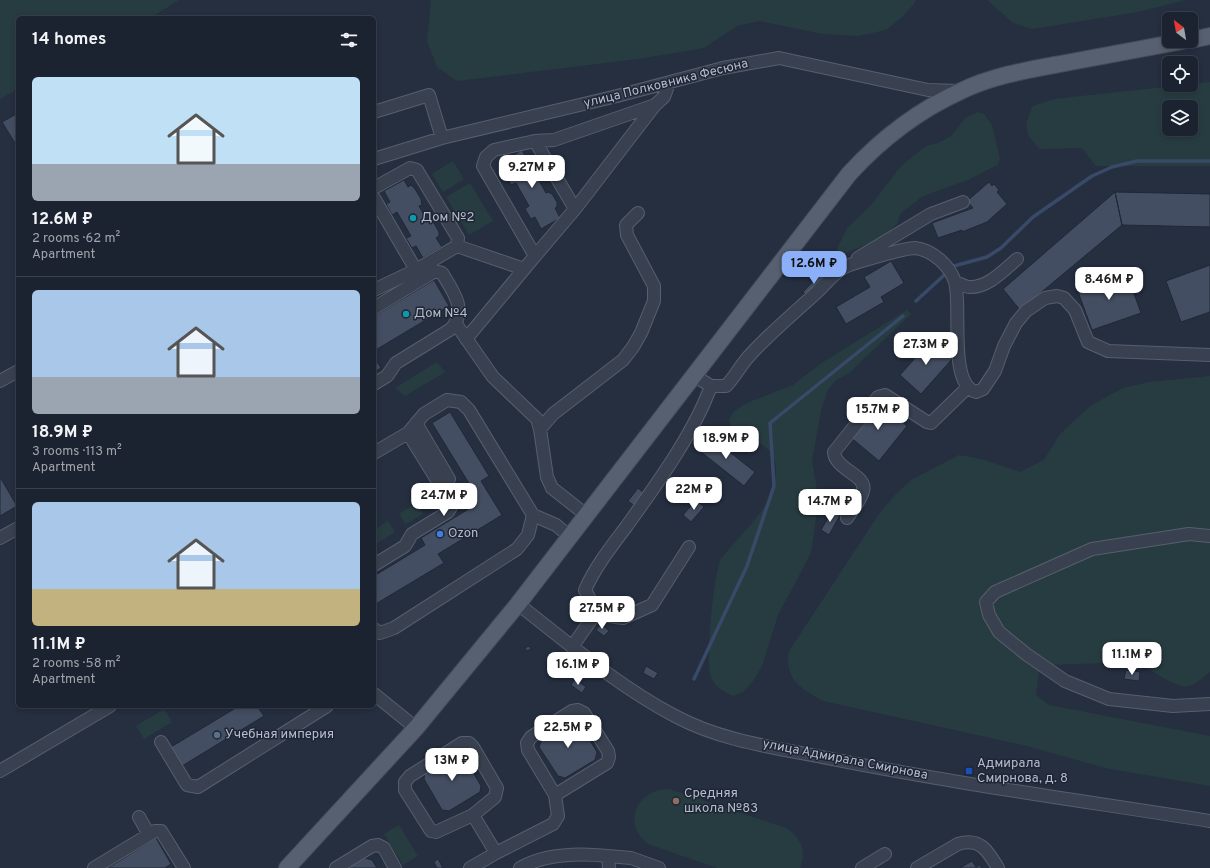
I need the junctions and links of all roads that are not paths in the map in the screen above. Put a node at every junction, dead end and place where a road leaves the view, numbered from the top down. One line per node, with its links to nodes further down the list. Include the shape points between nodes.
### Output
1 (1210, 36): 2 (main road)
2 (1198, 39)
3 (1162, 45): 5 (main road, via 1023,71)
4 (669, 83): 5 (street, улица Полковника Фесюна, via 723,68 779,58 928,90); 6 (street, via 664,96); 8 (street, улица Полковника Фесюна)
5 (961, 91): 29 (main road, via 915,115 873,148 849,174)
6 (655, 105): 9 (street, via 554,140); 14 (street)
7 (376, 111): 8 (street, via 429,95)
8 (442, 138): 10 (street, улица Полковника Фесюна)
9 (535, 141): 14 (street); 17 (street, via 494,150 486,157 483,166)
10 (376, 158)
11 (376, 187): 16 (street, via 410,168 417,170 458,238)
12 (376, 201): 21 (street)
13 (963, 202): 19 (street, via 931,214)
14 (575, 209): 17 (street)
15 (638, 213): 35 (street, via 626,225 627,235 654,286 654,301 640,333 623,360 553,414)
16 (457, 246): 20 (street); 21 (street)
17 (535, 256): 20 (street)
18 (1017, 259): 22 (street, via 990,281 981,285 969,287)
19 (843, 267): 22 (street, via 900,250 916,248 932,253 943,263); 32 (street, via 749,356 726,386)
20 (524, 269): 26 (street)
21 (416, 270): 23 (street)
22 (955, 282): 33 (street, via 956,343 963,381)
23 (376, 284)
24 (376, 307): 25 (street, via 435,271 442,273 458,300 460,312)
25 (456, 324): 26 (street); 31 (street, via 396,363 387,376)
26 (466, 339): 35 (street, via 493,377 537,419)
27 (1210, 355): 33 (street, via 1108,352 1088,342 1074,310 1064,298 1057,296 1045,298 1026,311 1016,323 995,371 983,389 976,392)
28 (16, 372): 30 (street)
29 (693, 374): 32 (street); 39 (main road)
30 (0, 381)
31 (376, 383)
32 (711, 386): 49 (street, via 700,414 651,492 592,574 585,590)
33 (967, 388): 41 (street, via 932,423 926,422 885,395 878,397 834,452 837,463 864,485 863,492)
34 (416, 423): 36 (street); 38 (street); 40 (street, via 424,414 447,400 460,402 469,410)
35 (540, 428): 39 (street, via 547,477 552,488)
36 (408, 433): 37 (street); 47 (street, via 450,501 451,507 448,512 412,534 405,546)
37 (376, 452)
38 (450, 479)
39 (585, 514): 43 (main road)
40 (533, 515): 43 (street, via 556,525); 50 (street, via 528,535 517,549 394,628 380,633)
41 (847, 518)
42 (16, 529): 45 (street)
43 (569, 536): 48 (main road)
44 (1210, 536): 53 (street, via 1189,534 1092,549 995,592 986,602 989,615 999,632 1065,681 1109,699 1173,706)
45 (0, 538)
46 (689, 547): 49 (street, via 652,605 623,618)
47 (376, 563)
48 (518, 604): 51 (street, улица Адмирала Смирнова); 56 (main road)
49 (595, 614): 51 (street)
50 (376, 630)
51 (572, 647): 62 (street, улица Адмирала Смирнова, via 614,679 675,716 712,732 746,742 866,766)
52 (376, 696): 56 (street)
53 (1210, 704)
54 (107, 708): 58 (street)
55 (324, 708): 57 (street, via 198,787 187,785)
56 (416, 728): 69 (main road)
57 (161, 742)
58 (0, 771)
59 (556, 795): 59 (street, via 607,763 609,757 608,751 588,720 578,710 572,711 531,737 527,743 528,750); 64 (street, via 558,816 553,824)
60 (473, 815): 60 (street, via 495,797 497,788 469,743 462,743 410,776 405,782 405,790 431,831 436,832); 64 (street)
61 (138, 817): 63 (street)
62 (1210, 821)
63 (148, 833): 67 (street); 68 (street, via 161,831)
64 (496, 853): 72 (street)
65 (885, 854): 75 (street)
66 (609, 862): 73 (street, via 594,854 550,857 532,861); 74 (street, via 631,858)
67 (94, 868)
68 (184, 868)
69 (287, 868)
70 (336, 868): 71 (street, via 372,846 378,845 384,848)
71 (395, 868)
72 (470, 868)
73 (520, 868)
74 (659, 868)
75 (862, 868)
76 (918, 868): 77 (street, via 958,844 966,842 980,844)
77 (998, 868)

